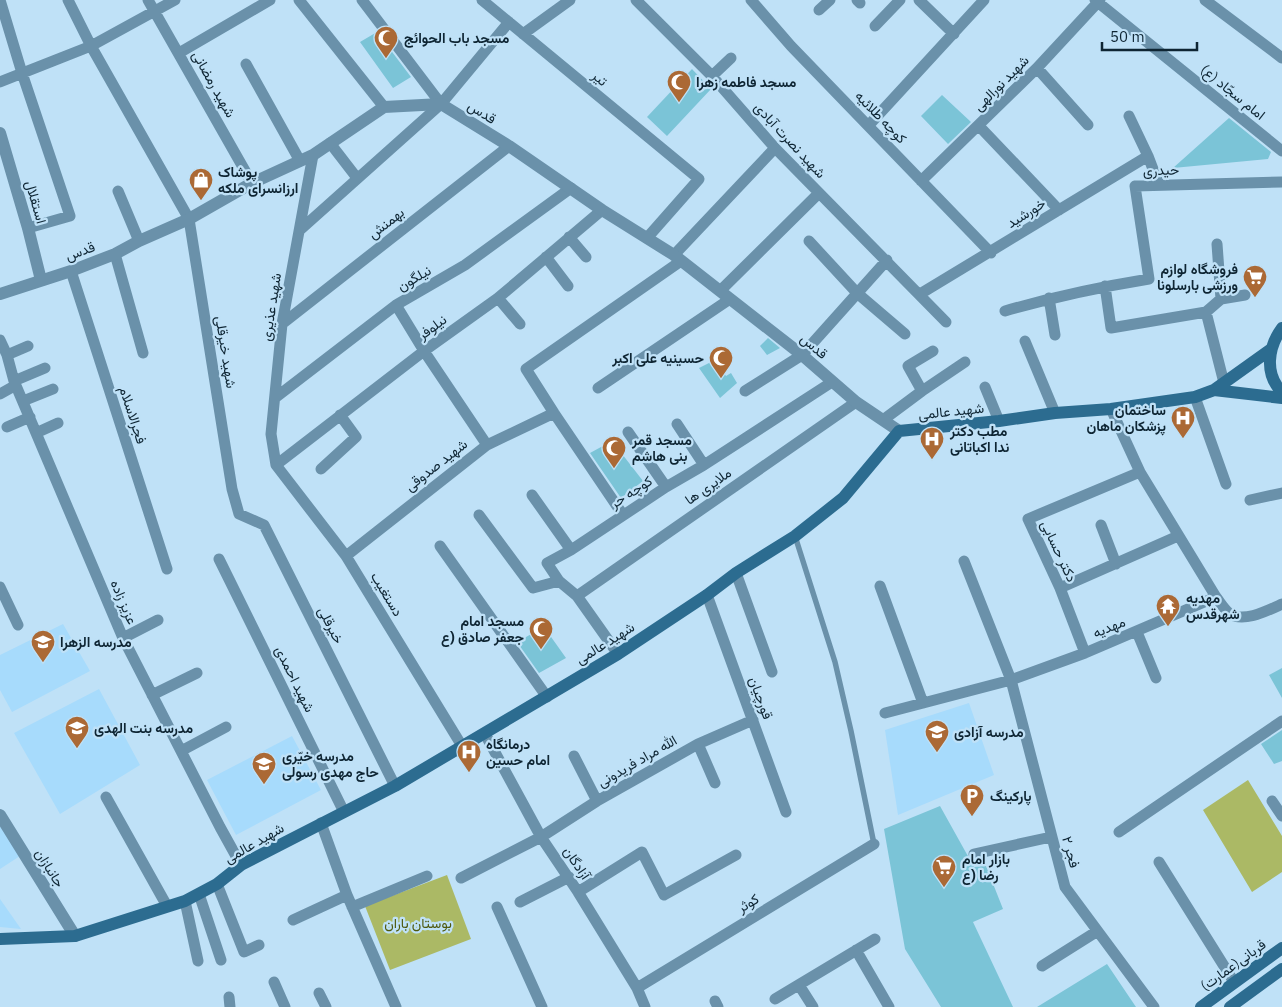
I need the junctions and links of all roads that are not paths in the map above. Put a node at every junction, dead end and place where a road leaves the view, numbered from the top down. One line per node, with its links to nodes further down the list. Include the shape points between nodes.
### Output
1 (0, 0): 30 (street)
2 (68, 0): 24 (street)
3 (148, 0): 19 (street, شهید رمضانی)
4 (175, 0): 19 (street)
5 (270, 0): 25 (street)
6 (299, 0): 34 (street)
7 (362, 0): 33 (street)
8 (482, 0): 20 (street, تیر)
9 (570, 0): 22 (street)
10 (636, 0): 31 (street, شهید نصرت آبادی)
11 (751, 0): 37 (street, کوچه طلائیه)
12 (830, 0): 18 (street)
13 (900, 0): 21 (street)
14 (919, 0): 23 (street)
15 (984, 0): 23 (street)
16 (1205, 0): 27 (street)
17 (1098, 1): 29 (street, شهید نورالهی); 43 (street, امام سجّاد (ع))
18 (819, 10)
19 (155, 11): 24 (street); 25 (street, شهید رمضانی)
20 (509, 22): 22 (street, تیر); 33 (street)
21 (875, 26)
22 (523, 34): 61 (street, تیر, via 699,179)
23 (954, 34): 37 (street)
24 (91, 46): 30 (street); 57 (street)
25 (180, 53): 50 (street, شهید رمضانی)
26 (731, 58): 31 (street)
27 (1282, 58)
28 (246, 64): 46 (street)
29 (1037, 68): 36 (street); 38 (street, شهید نورالهی)
30 (22, 73): 32 (street); 58 (street, via 70,216)
31 (712, 76): 42 (street, شهید نصرت آبادی)
32 (0, 82)
33 (441, 104): 34 (street); 41 (street, قدس); 47 (street)
34 (384, 107): 40 (street, قدس)
35 (1128, 116): 45 (street)
36 (1088, 125)
37 (868, 126): 48 (street, کوچه طلائیه)
38 (979, 126): 48 (street, شهید نورالهی); 56 (street)
39 (1, 141): 58 (street, استقلال)
40 (330, 143): 44 (street, قدس); 47 (street)
41 (509, 146): 52 (street, قدس); 87 (street, بهمنش)
42 (775, 148): 54 (street, شهید نصرت آبادی); 69 (street)
43 (1282, 151)
44 (313, 155): 46 (street, قدس); 59 (street, شهید عذیری)
45 (1148, 156): 51 (street); 56 (street, خورشید)
46 (300, 161): 50 (street, قدس)
47 (357, 178): 59 (street)
48 (921, 181): 65 (street, کوچه طلائیه)
49 (1282, 182): 51 (street, حیدری)
50 (252, 183): 57 (street, قدس)
51 (1160, 184): 74 (street, حیدری, via 1135,186 1149,279)
52 (571, 188): 55 (street, قدس); 83 (street, نیلگون, via 465,266)
53 (118, 191): 62 (street)
54 (819, 193): 70 (street, شهید نصرت آبادی); 79 (street)
55 (602, 210): 60 (street, نیلوفر); 61 (street, قدس)
56 (1058, 210): 65 (street, خورشید)
57 (189, 219): 62 (street, قدس); 138 (street, شهید خیرقلی)
58 (28, 228): 72 (street, استقلال)
59 (300, 230): 87 (street, شهید عذیری)
60 (569, 237): 67 (street); 68 (street, نیلوفر)
61 (647, 238): 69 (street, قدس)
62 (139, 241): 66 (street, قدس)
63 (809, 241): 75 (street)
64 (1217, 244): 82 (street)
65 (991, 253): 77 (street, خورشید)
66 (115, 254): 71 (street, قدس); 98 (street)
67 (586, 257)
68 (546, 258): 73 (street); 80 (street, نیلوفر)
69 (677, 258): 79 (street, قدس); 119 (street, via 526,369)
70 (887, 260): 75 (street); 77 (street, شهید نصرت آبادی)
71 (72, 271): 72 (street, قدس); 153 (street, فجرالاسلام)
72 (41, 280): 76 (street, قدس)
73 (568, 286)
74 (1106, 286): 81 (street); 85 (street, via 1112,328)
75 (857, 293): 90 (street); 99 (street)
76 (0, 294)
77 (920, 294): 86 (street, شهید نصرت آبادی)
78 (1245, 294): 82 (street)
79 (725, 295): 99 (street, قدس); 107 (street)
80 (498, 298): 88 (street); 95 (street, نیلوفر)
81 (1049, 298): 84 (street); 91 (street)
82 (1221, 299): 85 (street)
83 (396, 305): 95 (street); 114 (street, نیلگون)
84 (1006, 311)
85 (1206, 312): 106 (street)
86 (946, 322)
87 (282, 324): 114 (street, شهید عذیری)
88 (520, 324)
89 (1282, 328): 96 (main road)
90 (904, 334)
91 (1055, 335)
92 (1025, 341): 120 (street)
93 (0, 342): 100 (street, عزیز زاده)
94 (28, 346): 100 (street)
95 (424, 350): 121 (street, نیلوفر); 131 (street)
96 (1270, 350): 106 (main road, شهید عالمی); 111 (main road, via 1272,377)
97 (933, 351): 110 (street, via 908,366)
98 (143, 354)
99 (802, 354): 103 (street, قدس); 109 (street)
100 (8, 355): 104 (street, عزیز زاده)
101 (965, 362): 110 (street)
102 (45, 368): 104 (street)
103 (832, 382): 117 (street, قدس); 133 (street, کوچه حر)
104 (15, 383): 112 (street); 116 (street, عزیز زاده)
105 (985, 387): 124 (street)
106 (1219, 387): 113 (main road, شهید عالمی); 115 (main road, شهید عالمی)
107 (598, 388)
108 (53, 389): 116 (street)
109 (746, 391)
110 (922, 391): 123 (street)
111 (1282, 392)
112 (0, 394)
113 (1195, 396): 118 (main road, شهید عالمی); 136 (street)
114 (275, 398): 132 (street, شهید عذیری, via 271,434)
115 (1282, 398)
116 (23, 401): 122 (street, عزیز زاده)
117 (856, 402): 123 (street, قدس); 160 (street, ملایری ها)
118 (1111, 409): 120 (main road, شهید عالمی); 135 (street)
119 (554, 413): 131 (street, شهید صدوقی); 142 (street)
120 (1055, 413): 124 (main road, شهید عالمی)
121 (340, 415): 132 (street, نیلوفر); 134 (street, via 356,437)
122 (30, 417): 127 (street); 129 (street, عزیز زاده)
123 (883, 420): 128 (street, قدس)
124 (999, 421): 128 (main road, شهید عالمی)
125 (58, 423): 129 (street)
126 (677, 424): 133 (street)
127 (7, 428)
128 (899, 431): 145 (main road, شهید عالمی, via 843,498)
129 (36, 432): 166 (street, عزیز زاده)
130 (628, 432): 137 (street)
131 (487, 445): 149 (street, شهید صدوقی)
132 (276, 465): 149 (street, دستغیب)
133 (704, 465): 137 (street, کوچه حر)
134 (321, 469)
135 (1140, 472): 146 (street); 158 (street, دکتر حسابی, via 1028,519)
136 (1226, 484)
137 (666, 487): 142 (street, کوچه حر)
138 (232, 489): 186 (street, خیرقلی, via 238,514 264,525)
139 (1282, 493): 141 (street)
140 (532, 495): 148 (street)
141 (1250, 500)
142 (623, 515): 148 (street, کوچه حر)
143 (479, 516): 155 (street, via 533,588)
144 (1102, 525): 152 (street)
145 (795, 536): 154 (main road, شهید عالمی); 198 (lane, via 835,662)
146 (1178, 536): 152 (street); 161 (street)
147 (440, 546): 174 (street)
148 (571, 550): 155 (street, کوچه حر, via 547,563)
149 (346, 556): 182 (street, دستغیب)
150 (219, 559): 190 (street, شهید احمدی)
151 (964, 561): 172 (street, فجر ۲)
152 (1116, 564): 158 (street)
153 (166, 569)
154 (736, 573): 159 (main road, شهید عالمی); 169 (street)
155 (559, 581): 160 (street)
156 (880, 586): 175 (street)
157 (0, 587): 164 (street)
158 (1060, 588): 167 (street, دکتر حسابی)
159 (707, 594): 168 (main road, شهید عالمی); 177 (street, قورچیان)
160 (577, 596): 168 (street)
161 (1216, 597): 162 (street, via 1230,614 1240,618 1263,613); 165 (street, مهدیه)
162 (1282, 604)
163 (158, 620): 166 (street)
164 (18, 625)
165 (1137, 632): 167 (street, مهدیه); 171 (street)
166 (123, 638): 173 (street, عزیز زاده)
167 (1085, 653): 172 (street, مهدیه)
168 (618, 654): 174 (main road, شهید عالمی)
169 (772, 672)
170 (197, 673): 173 (street)
171 (1156, 678)
172 (1011, 680): 175 (street, مهدیه); 197 (street, فجر ۲)
173 (152, 695): 183 (street, عزیز زاده)
174 (546, 697): 180 (main road, شهید عالمی)
175 (923, 703): 176 (street, مهدیه)
176 (885, 714)
177 (753, 720): 181 (street, الله مراد فریدونی); 191 (street, قورچیان)
178 (1282, 721): 195 (street)
179 (226, 727): 183 (street)
180 (485, 734): 182 (main road, شهید عالمی); 196 (street, آزادگان)
181 (698, 744): 185 (street); 188 (street, الله مراد فریدونی)
182 (462, 746): 186 (main road, شهید عالمی)
183 (180, 751): 202 (street, عزیز زاده)
184 (574, 756): 188 (street)
185 (715, 783)
186 (395, 786): 190 (main road, شهید عالمی)
187 (106, 797): 212 (street)
188 (597, 801): 196 (street, الله مراد فریدونی)
189 (1272, 801): 193 (street)
190 (344, 812): 194 (main road, شهید عالمی)
191 (786, 812)
192 (0, 815): 217 (street, جانبازان)
193 (1282, 816)
194 (321, 823): 202 (main road, شهید عالمی); 209 (street)
195 (1119, 832)
196 (541, 837): 204 (street, آزادگان); 205 (street, الله مراد فریدونی)
197 (1051, 837): 199 (street); 216 (street, فجر ۲, via 1065,887)
198 (874, 844): 230 (street, کوثر)
199 (974, 854)
200 (736, 855): 207 (street, via 664,895 642,852)
201 (1159, 862): 228 (street)
202 (241, 865): 206 (main road, شهید عالمی)
203 (427, 876): 213 (street)
204 (569, 877): 207 (street, آزادگان); 211 (street)
205 (461, 878)
206 (217, 884): 208 (main road, شهید عالمی); 220 (street, via 244,952)
207 (578, 892): 230 (street, آزادگان)
208 (199, 894): 210 (main road, شهید عالمی); 223 (street)
209 (347, 895): 213 (street); 215 (street)
210 (185, 901): 212 (main road, شهید عالمی); 224 (street)
211 (520, 902)
212 (167, 906): 217 (main road, شهید عالمی)
213 (352, 907): 235 (street)
214 (497, 907): 236 (street)
215 (293, 920)
216 (1096, 932): 225 (street); 240 (street, فجر ۲)
217 (75, 936): 219 (main road, شهید عالمی)
218 (875, 938): 222 (street)
219 (0, 939)
220 (259, 945)
221 (1282, 948): 228 (main road, (عمارت)قربانی)
222 (856, 950): 229 (street); 239 (street)
223 (221, 960)
224 (198, 961)
225 (1042, 966)
226 (1282, 969): 242 (main road)
227 (274, 982): 233 (street)
228 (1234, 982): 241 (main road, (عمارت)قربانی)
229 (799, 985): 232 (street); 238 (street)
230 (637, 988): 237 (street, آزادگان)
231 (319, 993): 234 (street)
232 (775, 999)
233 (285, 1007)
234 (326, 1007)
235 (396, 1007)
236 (542, 1007)
237 (646, 1007)
238 (813, 1007)
239 (889, 1007)
240 (1154, 1007)
241 (1201, 1007)
242 (1230, 1007)

